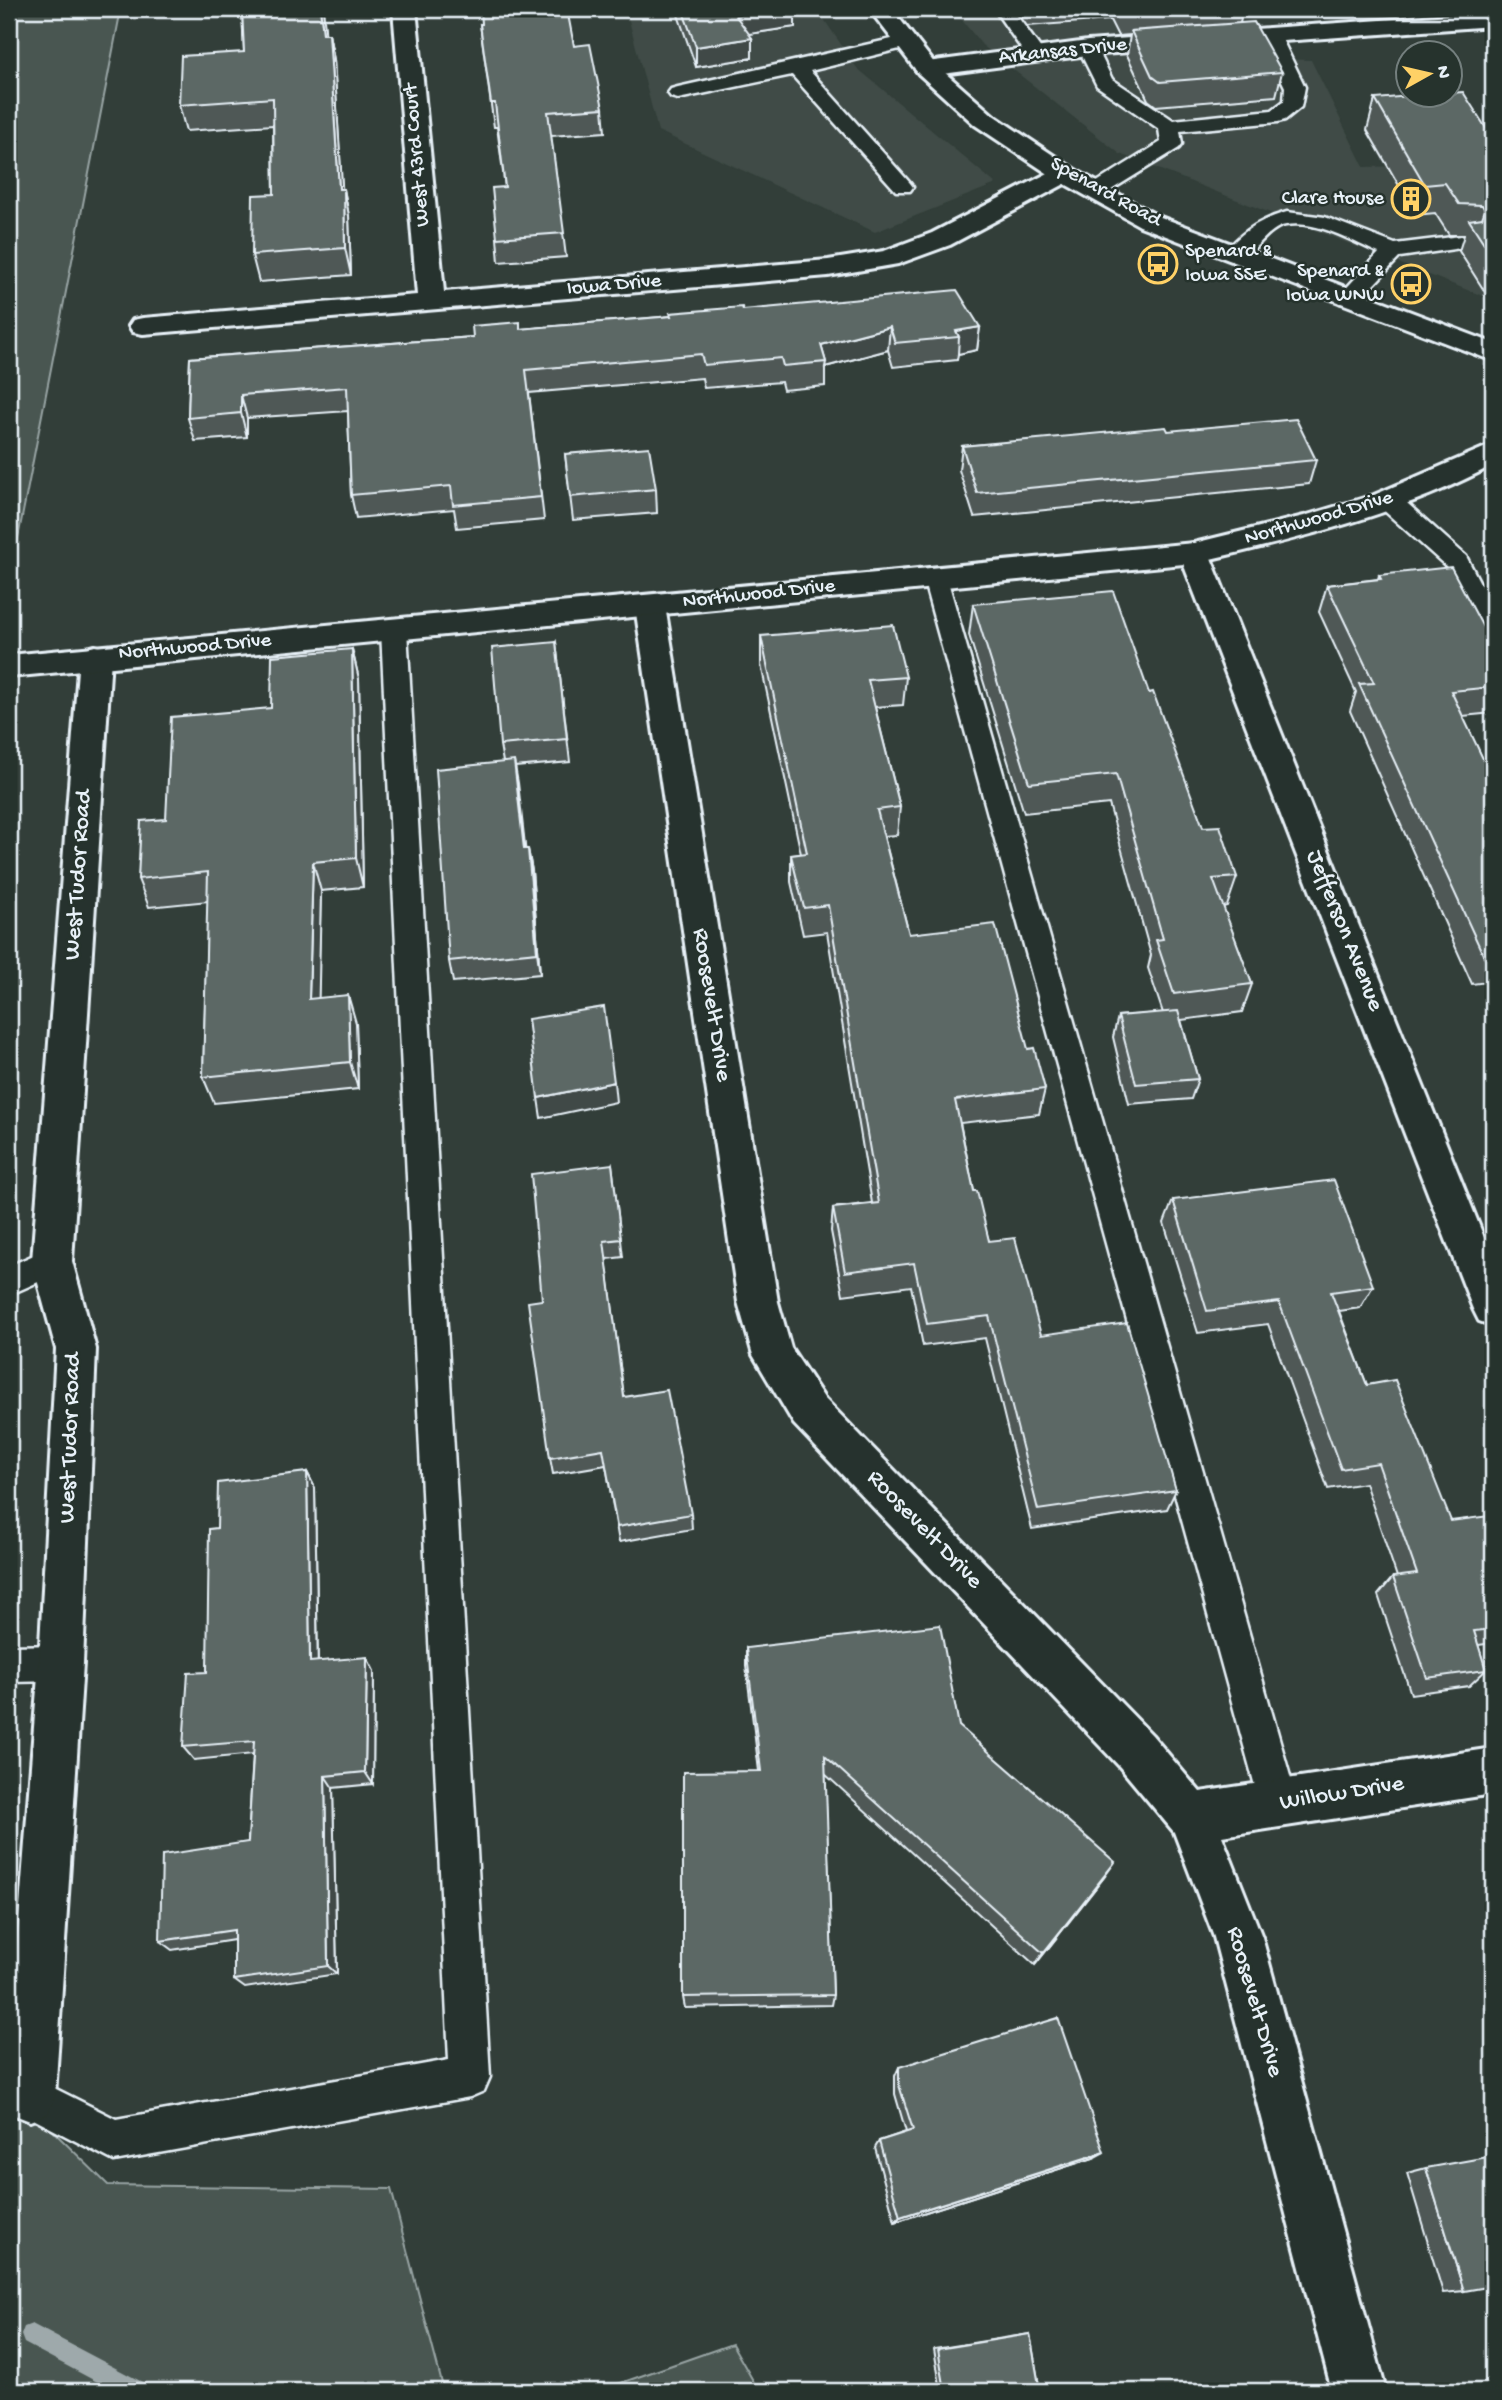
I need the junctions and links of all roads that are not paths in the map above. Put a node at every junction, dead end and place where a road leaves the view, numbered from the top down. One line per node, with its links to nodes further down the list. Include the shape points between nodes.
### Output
1 (404, 9): 20 (street, West 43rd Court)
2 (880, 9): 6 (street, Spenard Road)
3 (1003, 9): 8 (lane)
4 (1493, 19): 5 (street, Arkansas Drive)
5 (1270, 36): 7 (street, Arkansas Drive); 12 (lane, via 1295,88 1294,103 1278,116)
6 (905, 43): 9 (lane); 10 (street, Spenard Road)
7 (1088, 48): 8 (street, Arkansas Drive); 12 (lane, via 1104,82)
8 (1034, 53): 10 (street, Arkansas Drive)
9 (797, 68): 11 (lane); 14 (lane)
10 (927, 69): 13 (street, Spenard Road, via 984,120)
11 (678, 93)
12 (1169, 126): 15 (lane, via 1172,144)
13 (1065, 174): 15 (street, Spenard Road); 20 (street, Iowa Drive, via 941,239 889,258 828,268)
14 (903, 187)
15 (1096, 191): 18 (street, Spenard Road, via 1149,221)
16 (1461, 242): 17 (lane)
17 (1393, 251): 18 (lane, via 1312,219 1291,218 1272,223); 19 (lane)
18 (1235, 254): 19 (street, Spenard Road)
19 (1348, 298): 22 (street, Spenard Road)
20 (431, 301): 21 (street, Iowa Drive)
21 (143, 326)
22 (1493, 353)
23 (1493, 453): 24 (street, Northwood Drive, via 1465,470)
24 (1389, 501): 25 (street, Northwood Drive); 29 (lane, via 1457,562)
25 (1194, 553): 26 (street, Northwood Drive); 34 (street, Jefferson Avenue)
26 (935, 578): 27 (street, Northwood Drive); 38 (lane)
27 (650, 606): 28 (street, Northwood Drive); 39 (street, Roosevelt Drive, via 756,1289 773,1356 810,1412 1136,1751)
28 (394, 630): 30 (street, Northwood Drive); 40 (lane, via 470,2077 114,2140)
29 (1493, 632)
30 (95, 657): 31 (street, Northwood Drive); 32 (street, West Tudor Road)
31 (9, 666)
32 (52, 1261): 33 (lane); 35 (street, West Tudor Road, via 76,1349)
33 (9, 1281)
34 (1493, 1309)
35 (61, 1663): 36 (lane); 40 (street, West Tudor Road)
36 (9, 1664)
37 (1493, 1771): 38 (street, Willow Drive)
38 (1279, 1804): 39 (street, Willow Drive)
39 (1191, 1817): 41 (street, Roosevelt Drive, via 1238,1937)
40 (30, 2096)
41 (1359, 2391)

